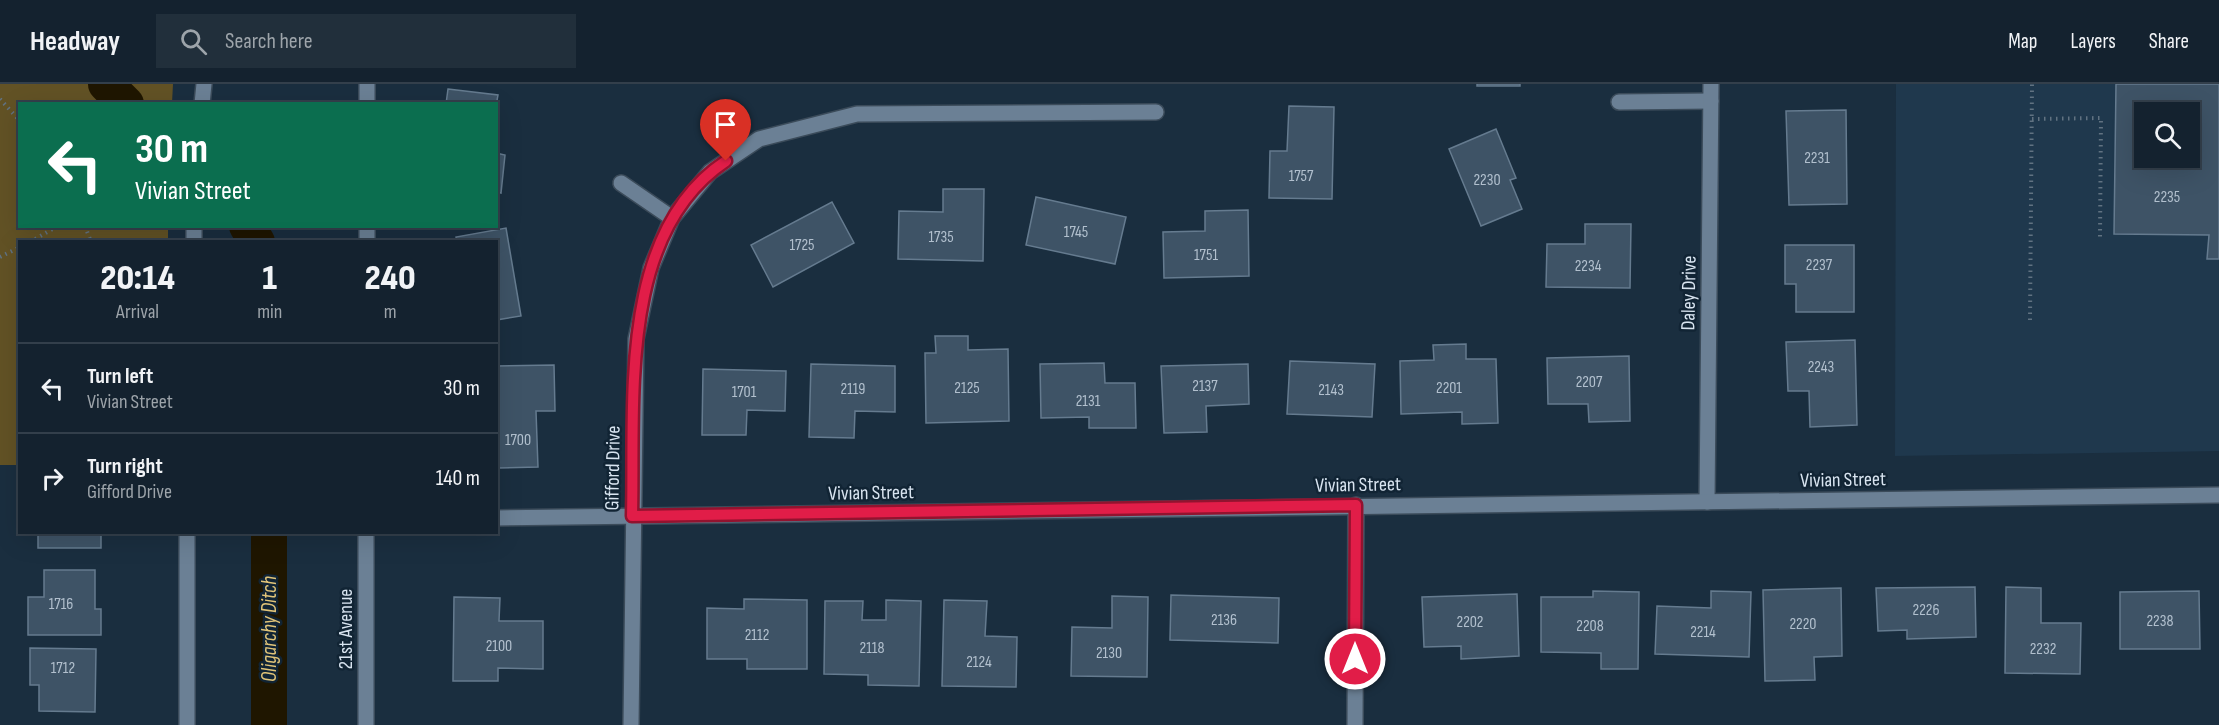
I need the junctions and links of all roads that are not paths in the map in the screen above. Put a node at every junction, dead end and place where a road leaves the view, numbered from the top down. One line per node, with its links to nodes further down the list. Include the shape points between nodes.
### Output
1 (204, 84): 5 (street)
2 (367, 84): 6 (street)
3 (1711, 84): 4 (street, Daley Drive)
4 (1711, 101): 7 (street); 12 (street, Daley Drive)
5 (202, 102)
6 (367, 102)
7 (1620, 102)
8 (1156, 112): 10 (street, Gifford Drive, via 857,114 759,139 710,172)
9 (621, 183): 10 (street)
10 (672, 218): 14 (street, Gifford Drive, via 651,268 636,339)
11 (2219, 495): 12 (street, Vivian Street)
12 (1707, 502): 13 (street, Vivian Street)
13 (1356, 505): 14 (street, Vivian Street); 21 (street)
14 (632, 516): 15 (street, Vivian Street); 20 (street, Gifford Drive)
15 (498, 518)
16 (187, 534): 18 (street)
17 (366, 534): 19 (street, 21st Avenue)
18 (187, 725)
19 (366, 725)
20 (632, 725)
21 (1355, 725)

